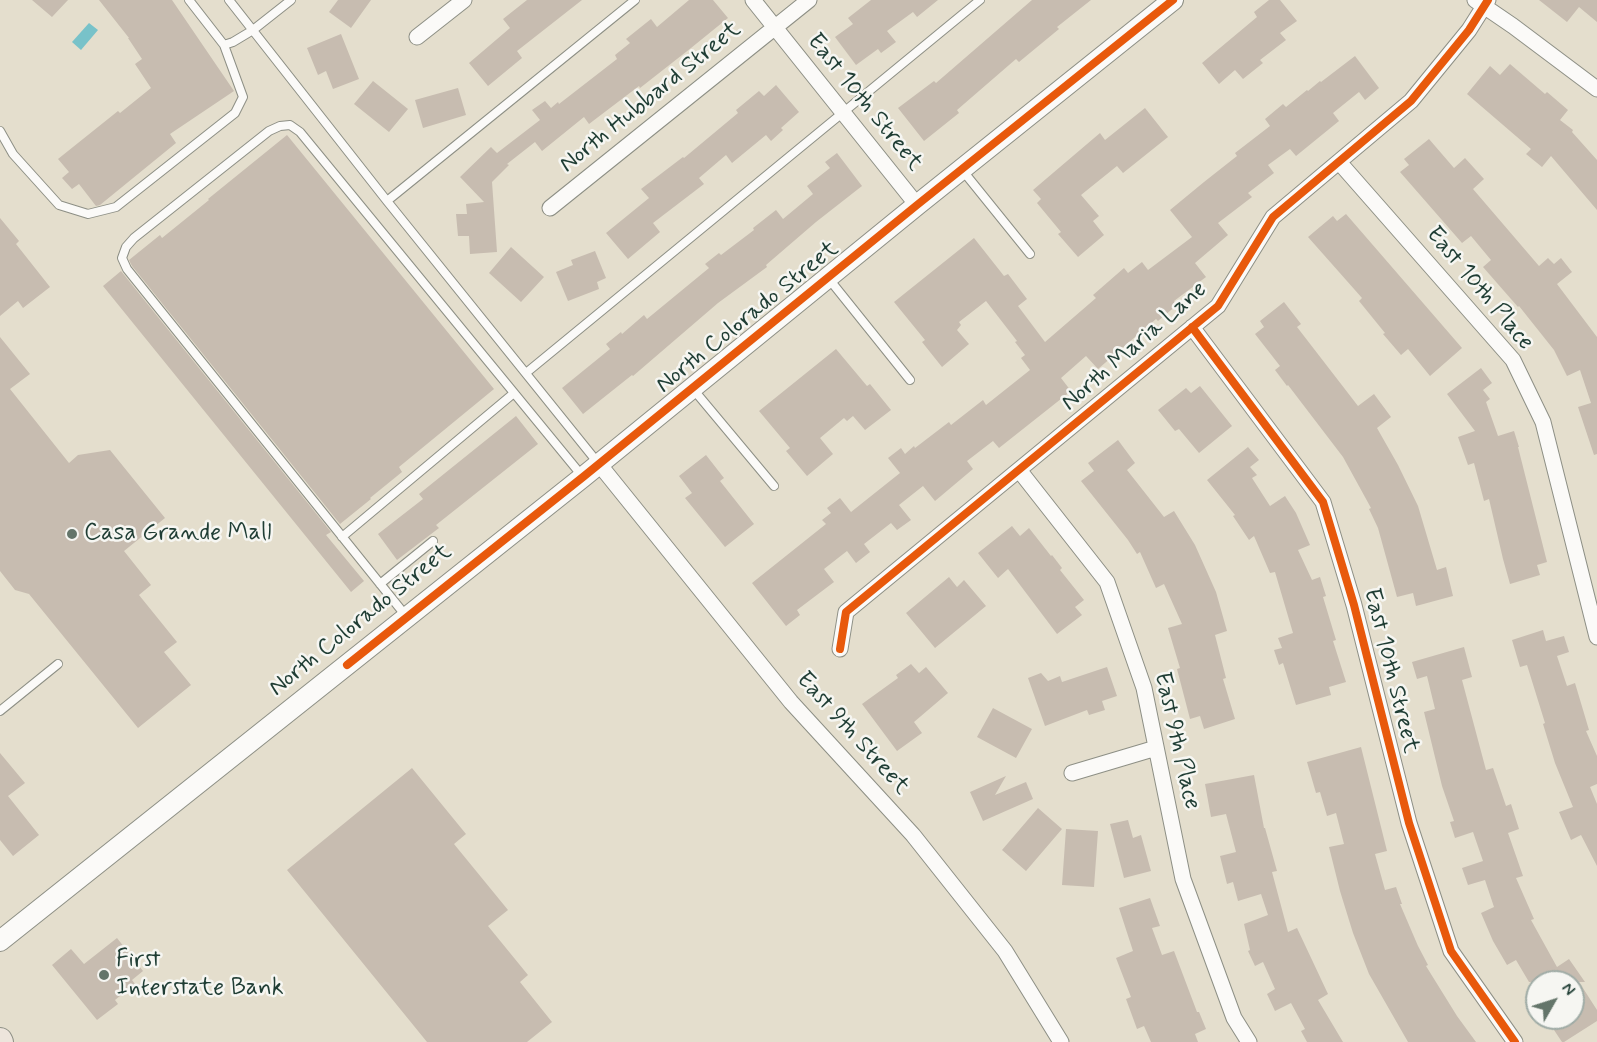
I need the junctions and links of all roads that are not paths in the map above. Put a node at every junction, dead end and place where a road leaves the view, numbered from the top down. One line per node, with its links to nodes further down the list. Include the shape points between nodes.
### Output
1 (189, 0): 14 (lane)
2 (229, 0): 12 (lane)
3 (291, 0): 12 (lane)
4 (464, 0): 13 (street)
5 (635, 0): 20 (lane)
6 (753, 0): 11 (street, East 10th Street)
7 (809, 0): 11 (street, North Hubbard Street)
8 (980, 0): 16 (lane)
9 (1173, 0): 19 (street, North Colorado Street)
10 (1482, 2): 15 (street); 18 (street, North Maria Lane, via 1469,30 1411,101)
11 (775, 27): 16 (street, East 10th Street); 22 (street, North Hubbard Street)
12 (254, 30): 14 (lane); 20 (lane)
13 (417, 37)
14 (224, 45): 17 (lane, via 243,97 235,113 116,207 88,214 59,205 13,154)
15 (1597, 89)
16 (844, 113): 21 (street, East 10th Street); 26 (lane)
17 (0, 131)
18 (1339, 162): 25 (street, North Maria Lane, via 1273,217 1218,306); 38 (street, East 10th Place, via 1513,360 1543,422)
19 (962, 170): 21 (street, North Colorado Street); 23 (lane)
20 (387, 201): 26 (lane)
21 (917, 205): 24 (street, North Colorado Street)
22 (550, 208)
23 (1030, 254)
24 (828, 278): 27 (lane); 28 (street, North Colorado Street)
25 (1192, 327): 31 (street, North Maria Lane); 47 (street, East 10th Street, via 1323,502 1354,605 1409,823 1451,951)
26 (526, 374): 30 (lane)
27 (910, 380)
28 (692, 388): 30 (street, North Colorado Street); 33 (lane)
29 (514, 393): 32 (lane); 34 (lane); 34 (lane, via 300,132 290,125 269,131 134,238 122,258 127,269)
30 (599, 464): 32 (street, North Colorado Street); 45 (street, East 9th Street, via 791,702 913,835 1005,951)
31 (1019, 470): 39 (street, North Maria Lane, via 846,612); 42 (street, East 9th Place, via 1107,582 1144,688)
32 (583, 477): 37 (street, North Colorado Street)
33 (774, 486)
34 (342, 537): 36 (lane)
35 (433, 541): 36 (lane)
36 (380, 584): 37 (lane)
37 (407, 617): 44 (street, North Colorado Street)
38 (1597, 637)
39 (840, 649)
40 (58, 664): 41 (lane)
41 (0, 711)
42 (1156, 748): 43 (street); 46 (street, East 9th Place, via 1183,879 1234,1018)
43 (1072, 773)
44 (0, 941)
45 (1061, 1042)
46 (1249, 1042)
47 (1515, 1042)

